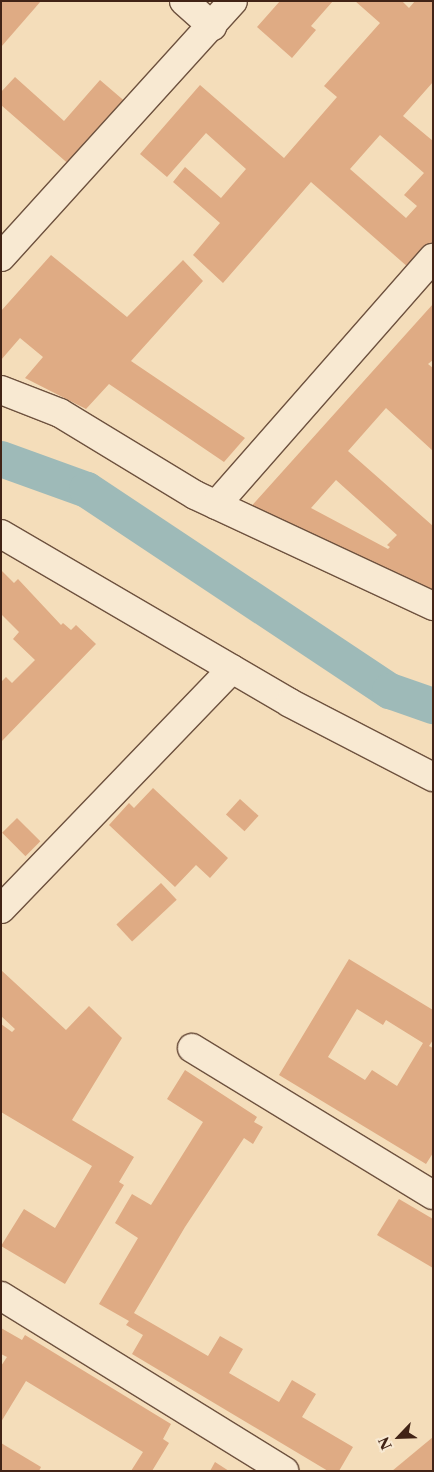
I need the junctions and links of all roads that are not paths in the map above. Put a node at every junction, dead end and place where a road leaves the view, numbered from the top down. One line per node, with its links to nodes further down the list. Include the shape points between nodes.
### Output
1 (184, 1): 3 (street)
2 (233, 1): 3 (street)
3 (212, 26): 4 (street)
4 (1, 257)
5 (433, 258): 7 (street)
6 (1, 390): 7 (street, via 60,413)
7 (216, 505): 9 (street)
8 (1, 534): 10 (street)
9 (433, 606)
10 (232, 669): 11 (street, via 290,703); 12 (street)
11 (433, 776)
12 (1, 909)
13 (192, 1048): 14 (street)
14 (433, 1195)
15 (1, 1296): 16 (street)
16 (284, 1471)

